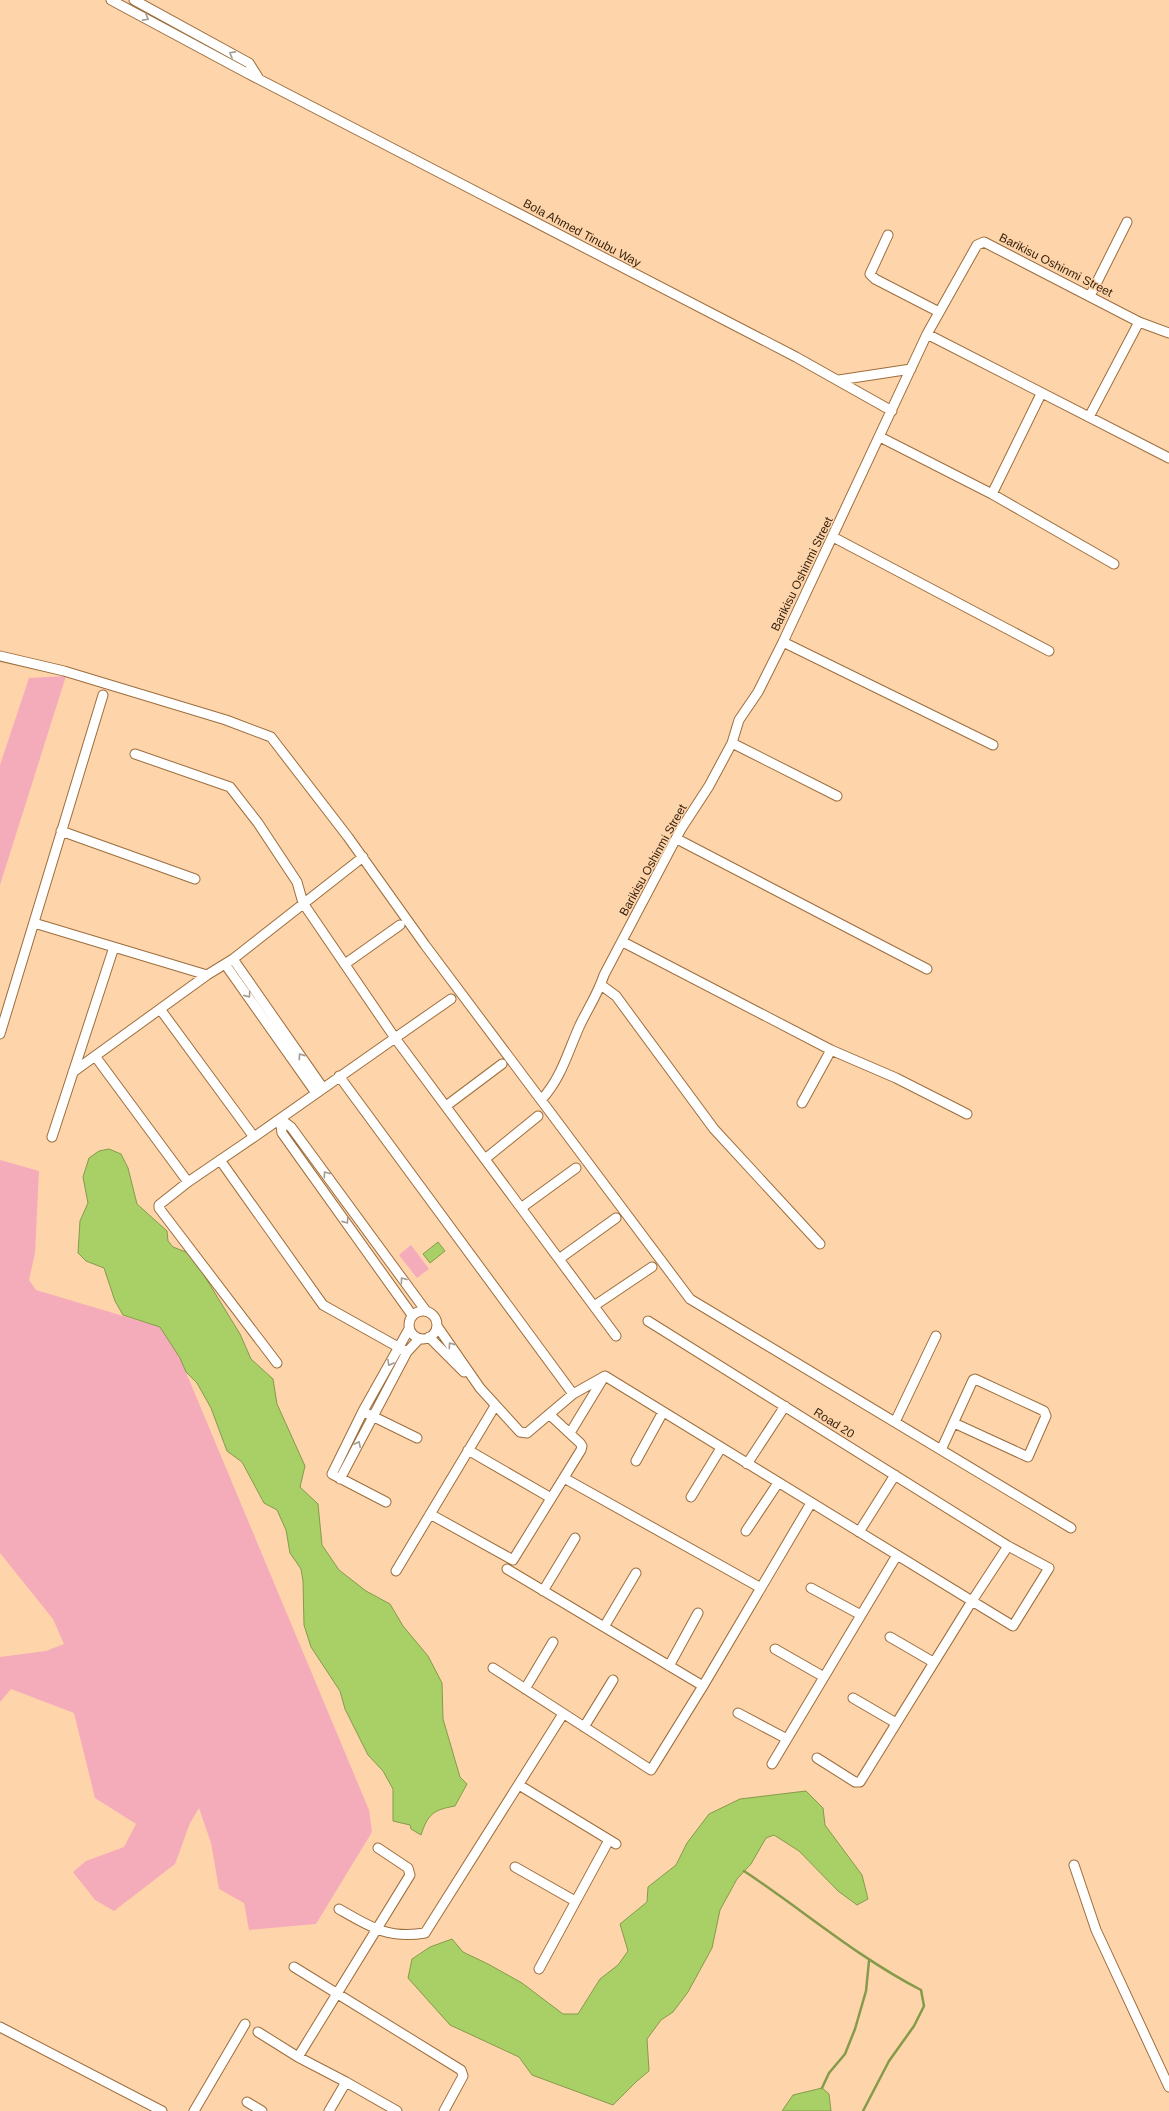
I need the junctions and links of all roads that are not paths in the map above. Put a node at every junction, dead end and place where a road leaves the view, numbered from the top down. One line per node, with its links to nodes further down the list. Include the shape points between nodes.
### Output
1 (112, 0): 3 (street, Bola Ahmed Tinubu Way, one-way to 3)
2 (134, 0): 3 (street, one-way to 2, via 250,63)
3 (260, 80): 12 (street, Bola Ahmed Tinubu Way)
4 (1127, 222): 6 (street)
5 (888, 235): 7 (street, via 870,274)
6 (1090, 296): 7 (street, Barikisu Oshinmi Street, via 980,242); 8 (street, Barikisu Oshinmi Street)
7 (939, 312): 10 (street, Barikisu Oshinmi Street)
8 (1139, 322): 9 (street, Barikisu Oshinmi Street); 15 (street)
9 (1169, 333)
10 (927, 334): 11 (street, Barikisu Oshinmi Street); 13 (street)
11 (911, 369): 12 (street); 14 (street, Barikisu Oshinmi Street)
12 (839, 380): 14 (street, Bola Ahmed Tinubu Way)
13 (1041, 394): 15 (street); 18 (street)
14 (892, 411): 16 (street, Barikisu Oshinmi Street)
15 (1089, 417): 17 (street)
16 (880, 437): 18 (street); 19 (street, Barikisu Oshinmi Street)
17 (1169, 458)
18 (992, 494): 20 (street)
19 (833, 537): 21 (street, Barikisu Oshinmi Street); 22 (street)
20 (1114, 564)
21 (783, 642): 25 (street, Barikisu Oshinmi Street, via 758,692 739,720); 26 (street)
22 (1049, 651)
23 (0, 656): 31 (street, via 64,671 266,734 277,743)
24 (103, 695): 29 (street)
25 (732, 743): 28 (street); 30 (street, Barikisu Oshinmi Street)
26 (993, 745)
27 (135, 754): 33 (street, via 230,788 297,882)
28 (837, 796)
29 (61, 831): 32 (street); 34 (street)
30 (677, 839): 36 (street, Barikisu Oshinmi Street); 40 (street)
31 (363, 857): 33 (street); 53 (street)
32 (195, 879)
33 (303, 903): 38 (street); 39 (street)
34 (34, 923): 37 (street); 45 (street)
35 (400, 925): 39 (street)
36 (623, 942): 42 (street, Barikisu Oshinmi Street); 47 (street)
37 (114, 947): 41 (street); 50 (street)
38 (229, 961): 41 (street); 52 (street)
39 (345, 964): 46 (street)
40 (927, 970)
41 (207, 975): 44 (street)
42 (601, 985): 53 (street, Barikisu Oshinmi Street, via 580,1025 560,1073); 67 (street, via 616,996 714,1129)
43 (450, 999): 46 (street)
44 (160, 1009): 48 (street); 60 (street)
45 (0, 1034)
46 (395, 1038): 51 (street); 55 (street)
47 (831, 1050): 54 (street); 56 (street, via 896,1078)
48 (95, 1056): 50 (street); 64 (street)
49 (502, 1064): 55 (street)
50 (73, 1072): 59 (street)
51 (340, 1076): 52 (street); 85 (street)
52 (320, 1090): 58 (street)
53 (542, 1099): 92 (street, via 690,1299)
54 (802, 1103)
55 (446, 1106): 61 (street)
56 (967, 1114)
57 (538, 1116): 61 (street)
58 (280, 1119): 60 (street); 71 (street, one-way to 58, via 292,1126); 72 (street, one-way to 72, via 282,1133)
59 (52, 1137)
60 (254, 1137): 62 (street)
61 (485, 1159): 65 (street)
62 (220, 1160): 64 (street); 80 (street, via 322,1305)
63 (576, 1168): 65 (street)
64 (188, 1182): 82 (street, via 159,1204 160,1212)
65 (521, 1208): 68 (street)
66 (616, 1218): 68 (street)
67 (820, 1244)
68 (559, 1259): 70 (street)
69 (652, 1267): 70 (street)
70 (594, 1306): 76 (street)
71 (426, 1311): 72 (street); 74 (street, via 434,1316)
72 (412, 1315): 75 (street)
73 (648, 1321): 87 (street, Road 20)
74 (437, 1326): 78 (street); 84 (street, one-way to 74)
75 (409, 1329): 79 (street); 80 (street)
76 (616, 1336)
77 (936, 1336): 92 (street)
78 (429, 1338): 79 (street); 84 (street)
79 (419, 1339): 81 (street)
80 (399, 1347): 81 (street); 88 (street, one-way to 88)
81 (407, 1352): 91 (street)
82 (277, 1363)
83 (605, 1376): 85 (street); 89 (street); 94 (street)
84 (480, 1388): 86 (street)
85 (573, 1394): 90 (street)
86 (494, 1406): 90 (street, via 524,1433); 97 (street)
87 (785, 1406): 100 (street); 101 (street, Road 20)
88 (364, 1411): 91 (street); 102 (street)
89 (663, 1412): 96 (street); 99 (street)
90 (549, 1414): 94 (street)
91 (372, 1416): 95 (street); 102 (street, one-way to 91)
92 (895, 1422): 98 (street)
93 (954, 1423): 93 (street, via 1028,1457 1046,1416 1044,1411 975,1379); 98 (street)
94 (570, 1433): 103 (street, via 582,1446)
95 (417, 1438)
96 (721, 1448): 100 (street); 105 (street)
97 (468, 1450): 106 (street); 109 (street)
98 (941, 1450): 110 (street)
99 (636, 1461)
100 (747, 1464): 104 (street)
101 (895, 1475): 112 (street); 114 (street, Road 20)
102 (336, 1476): 107 (street)
103 (564, 1478): 106 (street); 119 (street)
104 (778, 1483): 108 (street); 111 (street)
105 (691, 1497)
106 (551, 1498): 109 (street, via 513,1560)
107 (386, 1502)
108 (811, 1503): 112 (street); 119 (street)
109 (430, 1514): 117 (street)
110 (1071, 1528)
111 (746, 1531)
112 (859, 1532): 115 (street)
113 (575, 1538): 121 (street)
114 (1008, 1546): 122 (street); 122 (street, Road 20, via 1049,1568 1013,1626)
115 (897, 1555): 122 (street); 124 (street)
116 (507, 1569): 121 (street)
117 (396, 1571)
118 (636, 1573): 125 (street)
119 (761, 1588): 134 (street)
120 (812, 1588): 124 (street)
121 (543, 1590): 125 (street)
122 (972, 1601): 129 (street)
123 (698, 1613): 130 (street)
124 (861, 1615): 132 (street)
125 (604, 1627): 130 (street)
126 (890, 1637): 129 (street)
127 (554, 1642): 135 (street)
128 (775, 1649): 132 (street)
129 (933, 1662): 139 (street)
130 (669, 1666): 134 (street)
131 (493, 1668): 135 (street)
132 (824, 1678): 141 (street)
133 (613, 1680): 140 (street)
134 (703, 1686): 140 (street, via 651,1770)
135 (525, 1689): 138 (street)
136 (853, 1698): 139 (street)
137 (738, 1712): 141 (street)
138 (563, 1714): 140 (street); 144 (street)
139 (896, 1723): 142 (street, via 858,1782)
140 (584, 1728)
141 (787, 1739): 143 (street)
142 (816, 1758)
143 (772, 1764)
144 (519, 1785): 148 (street, via 612,1842); 150 (street, via 425,1932 409,1935)
145 (378, 1848): 150 (street, via 408,1868 410,1875)
146 (1074, 1865): 159 (street, via 1096,1930)
147 (515, 1867): 148 (street)
148 (575, 1902): 152 (street)
149 (339, 1909): 150 (street)
150 (376, 1930): 153 (street)
151 (294, 1967): 153 (street)
152 (539, 1969)
153 (337, 1993): 157 (street); 166 (street, via 461,2070 463,2076)
154 (245, 2024): 162 (street)
155 (0, 2027): 161 (street)
156 (258, 2032): 157 (street)
157 (298, 2057): 158 (street)
158 (346, 2082): 164 (street); 165 (street)
159 (1169, 2087)
160 (247, 2102): 163 (street)
161 (162, 2111)
162 (194, 2111)
163 (262, 2111)
164 (329, 2111)
165 (397, 2111)
166 (444, 2111)

